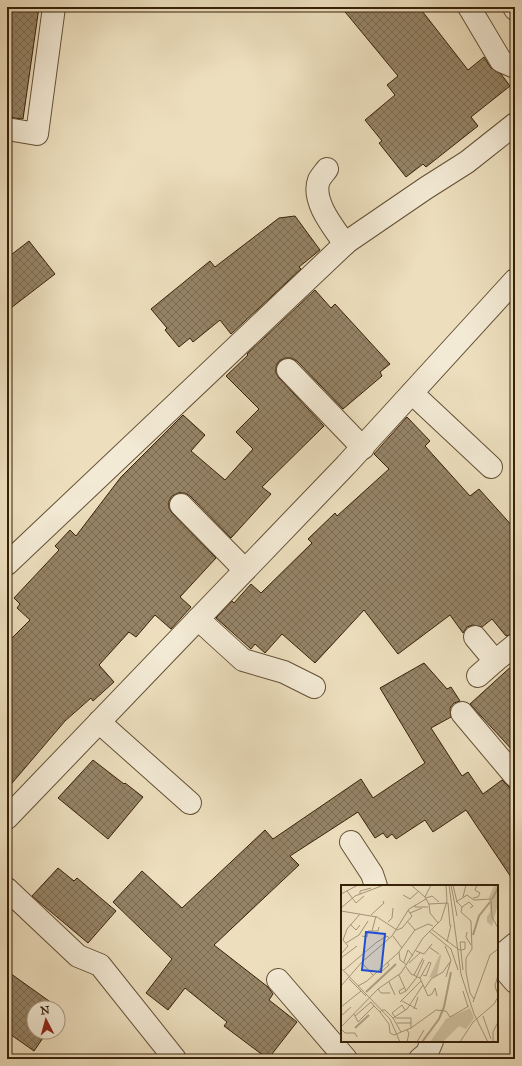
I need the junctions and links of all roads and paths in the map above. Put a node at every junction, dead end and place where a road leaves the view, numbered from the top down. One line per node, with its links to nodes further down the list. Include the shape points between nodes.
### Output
1 (54, 7): 5 (street, via 37,134)
2 (469, 7): 3 (street, via 501,61)
3 (515, 66)
4 (515, 124): 7 (street, via 467,162)
5 (7, 129)
6 (327, 169): 7 (street, via 319,180 322,207)
7 (345, 244): 14 (street)
8 (515, 280): 10 (street)
9 (288, 370): 11 (street)
10 (412, 393): 11 (street); 12 (street)
11 (363, 448): 15 (street)
12 (491, 467)
13 (181, 505): 15 (street)
14 (7, 564)
15 (246, 570): 16 (street)
16 (198, 619): 21 (street, via 243,660 284,672); 23 (street)
17 (475, 637): 19 (street)
18 (515, 645): 19 (street)
19 (495, 661): 20 (street)
20 (478, 676)
21 (314, 688)
22 (462, 713): 24 (street)
23 (99, 722): 25 (street); 26 (street)
24 (515, 776)
25 (190, 803)
26 (7, 818)
27 (351, 842): 28 (street, via 372,874)
28 (376, 885)
29 (7, 889): 36 (street, via 78,956 100,965)
30 (515, 944): 31 (street)
31 (498, 959)
32 (498, 961): 34 (street)
33 (278, 980): 37 (street)
34 (515, 982)
35 (432, 1042): 38 (street, via 427,1053)
36 (175, 1059)
37 (346, 1059)
38 (420, 1059)

